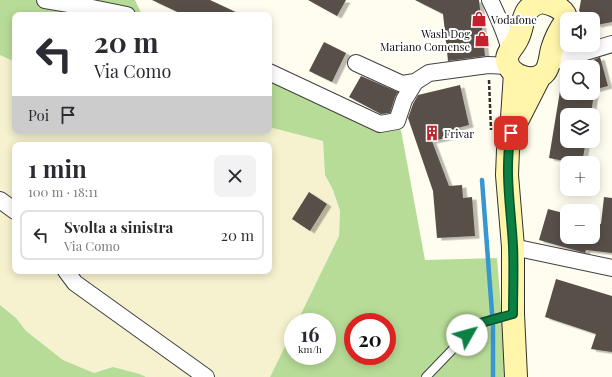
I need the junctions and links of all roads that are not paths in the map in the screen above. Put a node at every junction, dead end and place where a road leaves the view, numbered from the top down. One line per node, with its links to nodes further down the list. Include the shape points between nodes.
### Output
1 (45, 0): 4 (street)
2 (490, 0): 10 (street, via 507,38)
3 (535, 1): 5 (main road, via 547,3); 10 (main road, via 525,15)
4 (112, 12)
5 (562, 12)
6 (560, 27): 11 (main road)
7 (600, 42): 8 (street)
8 (611, 44): 11 (street)
9 (356, 63): 13 (street, via 402,84)
10 (511, 64): 11 (main road, via 521,76 527,78 533,78); 13 (street, via 429,73); 14 (main road)
11 (544, 70): 14 (main road)
12 (272, 73): 13 (street, via 380,124 396,122)
13 (414, 82)
14 (511, 133): 17 (main road, via 508,175)
15 (0, 200): 16 (street)
16 (12, 208)
17 (513, 247): 18 (street); 20 (main road)
18 (612, 268)
19 (68, 274): 21 (street, via 75,283)
20 (513, 314): 22 (lane, via 477,324); 23 (main road)
21 (206, 377)
22 (426, 377)
23 (516, 377)

